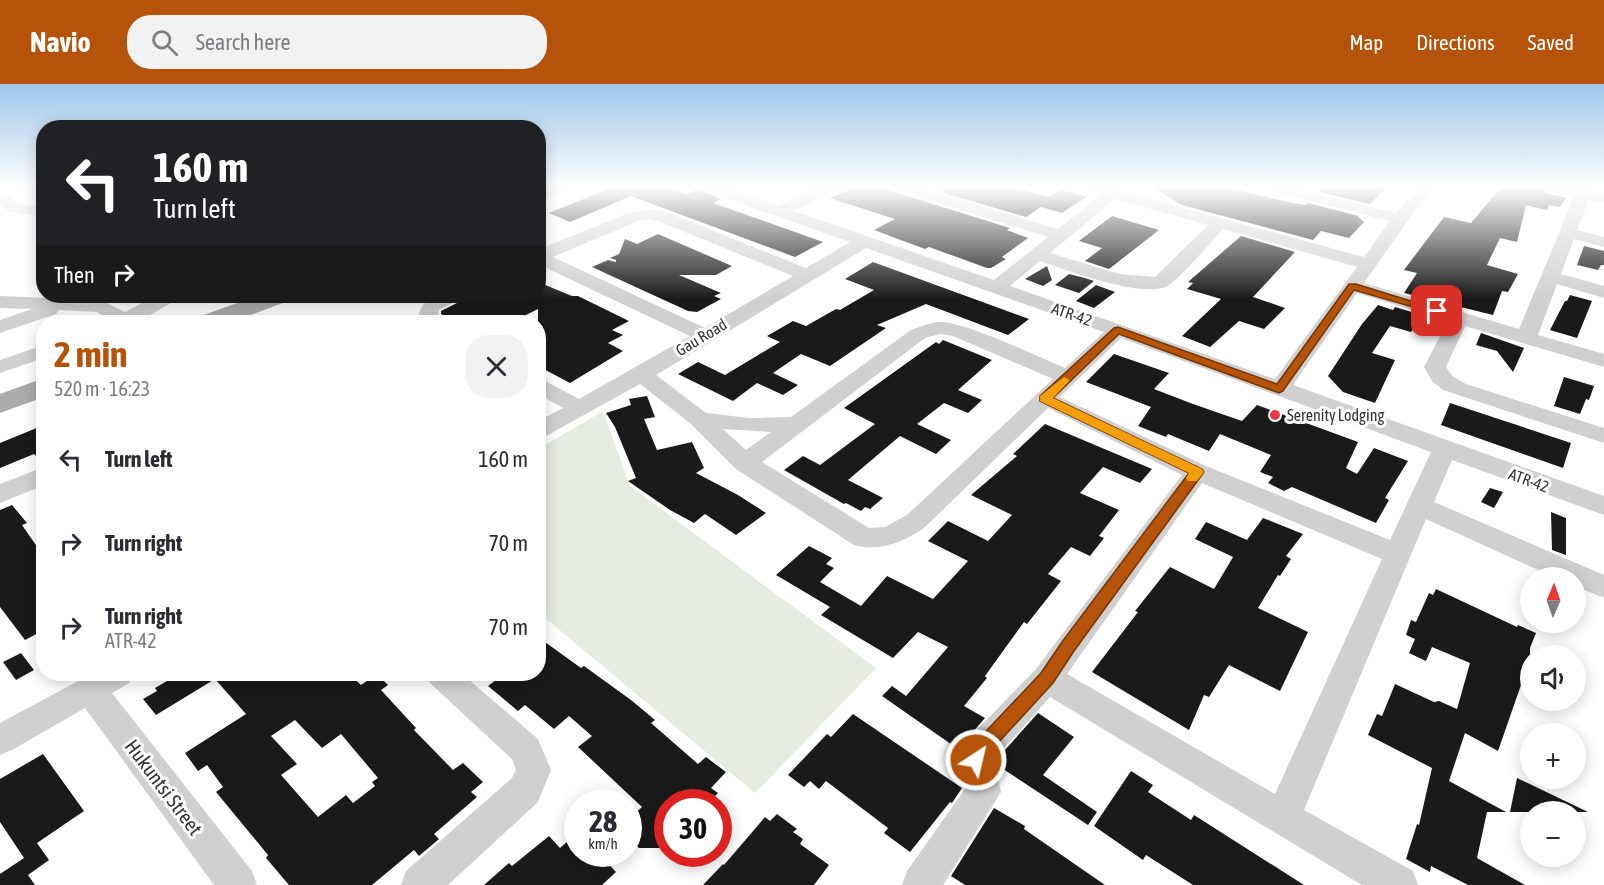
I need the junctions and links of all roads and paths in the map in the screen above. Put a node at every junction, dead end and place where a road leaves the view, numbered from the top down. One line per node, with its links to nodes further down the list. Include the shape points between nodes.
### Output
1 (616, 224): 14 (street)
2 (681, 224): 18 (street)
3 (814, 224): 12 (street, ATR-42)
4 (1025, 224): 11 (street)
5 (1073, 224): 11 (street)
6 (1219, 224): 15 (street, via 1155,284 1136,283)
7 (1225, 224): 17 (street)
8 (1396, 224): 17 (street)
9 (1572, 224): 10 (street)
10 (1569, 233): 13 (street); 19 (street)
11 (1060, 235): 15 (street)
12 (863, 242): 18 (street, Gau Road); 21 (street, ATR-42)
13 (1604, 242)
14 (546, 254)
15 (1038, 255): 21 (street)
16 (546, 260): 37 (street)
17 (1368, 264): 20 (street)
18 (808, 275): 37 (street, Gau Road)
19 (1551, 277): 22 (street); 38 (street)
20 (1352, 286): 34 (street); 45 (street)
21 (996, 288): 36 (street, ATR-42)
22 (1604, 292)
23 (0, 302): 24 (street)
24 (36, 302)
25 (76, 303): 35 (street)
26 (107, 303): 30 (street)
27 (157, 303): 31 (street)
28 (260, 303): 32 (main road)
29 (438, 303): 33 (street, via 430,307)
30 (118, 315)
31 (137, 315)
32 (229, 315)
33 (429, 315)
34 (1459, 318): 38 (street); 53 (street, via 1435,367 1442,378 1458,389)
35 (0, 327)
36 (1118, 330): 43 (street); 45 (street, ATR-42)
37 (704, 335): 42 (street, Gau Road)
38 (1526, 338): 40 (street)
39 (36, 354): 41 (street)
40 (1604, 361)
41 (0, 367)
42 (641, 374): 49 (street, Gau Road); 50 (street)
43 (1068, 377): 47 (street); 51 (street, via 958,331 929,329)
44 (546, 389): 49 (street)
45 (1279, 389): 54 (street, ATR-42)
46 (36, 390): 48 (main road)
47 (1045, 399): 55 (street, via 916,521 899,534 882,538 864,538); 56 (street)
48 (0, 404)
49 (579, 408): 52 (street, Gau Road)
50 (699, 419): 51 (street, via 749,425); 55 (street)
51 (798, 424): 55 (street)
52 (546, 427)
53 (1604, 436)
54 (1444, 449): 59 (street); 60 (street, ATR-42)
55 (745, 463)
56 (1197, 472): 61 (street); 63 (street)
57 (36, 478): 58 (street)
58 (0, 494)
59 (1418, 505): 61 (street); 62 (street)
60 (1604, 506)
61 (1397, 554): 67 (street)
62 (1604, 587)
63 (1047, 678): 67 (street); 70 (street, via 979,751 976,760 983,792)
64 (449, 681): 69 (street, via 526,750 534,770 525,790)
65 (104, 682): 66 (street); 68 (street, Hukuntsi Street)
66 (0, 740)
67 (1282, 818): 71 (street)
68 (238, 885)
69 (420, 885)
70 (921, 885)
71 (1399, 885)

